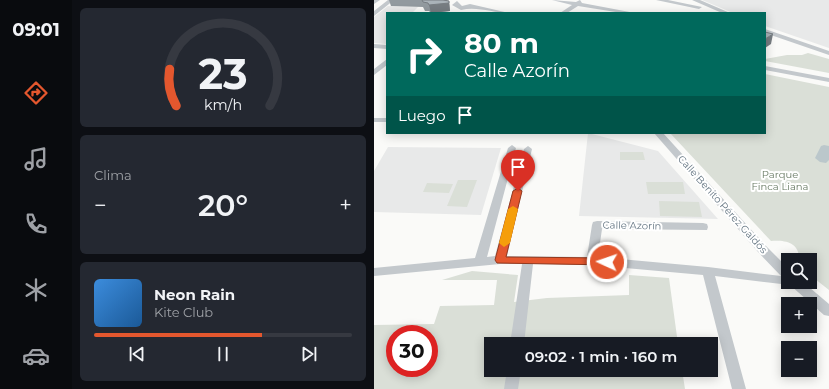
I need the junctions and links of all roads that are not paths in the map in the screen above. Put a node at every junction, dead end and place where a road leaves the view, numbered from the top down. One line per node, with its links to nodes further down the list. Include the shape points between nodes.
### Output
1 (377, 0): 9 (street)
2 (383, 0): 3 (street)
3 (391, 0): 22 (street)
4 (555, 0): 12 (street)
5 (584, 0): 12 (street)
6 (659, 0): 14 (street)
7 (690, 0): 14 (street)
8 (695, 0): 21 (street)
9 (374, 2)
10 (449, 2): 13 (street)
11 (470, 3): 13 (street); 16 (street)
12 (578, 4): 17 (street); 18 (street)
13 (458, 5): 15 (street)
14 (701, 6): 19 (street, via 698,9); 20 (street)
15 (452, 12)
16 (502, 12)
17 (565, 12)
18 (626, 12)
19 (702, 12)
20 (718, 12)
21 (725, 12)
22 (374, 14)
23 (766, 30): 26 (street)
24 (374, 46): 25 (street)
25 (386, 47)
26 (829, 52)
27 (386, 62): 30 (street)
28 (766, 68): 31 (street)
29 (386, 69): 30 (street)
30 (376, 70)
31 (829, 80)
32 (374, 120): 33 (street)
33 (386, 120)
34 (659, 134): 42 (street, Calle Benito Pérez Galdós)
35 (512, 148): 41 (street)
36 (528, 149): 38 (street)
37 (704, 227): 40 (street, Calle Azorín, via 597,225)
38 (500, 260): 39 (street); 41 (street)
39 (528, 261): 40 (street); 48 (street)
40 (592, 261): 43 (street)
41 (480, 262): 44 (street)
42 (781, 268)
43 (708, 271): 45 (street); 51 (street)
44 (374, 272)
45 (781, 280)
46 (803, 289): 47 (street)
47 (829, 311)
48 (518, 337)
49 (513, 377): 50 (street)
50 (511, 389)
51 (739, 389)

